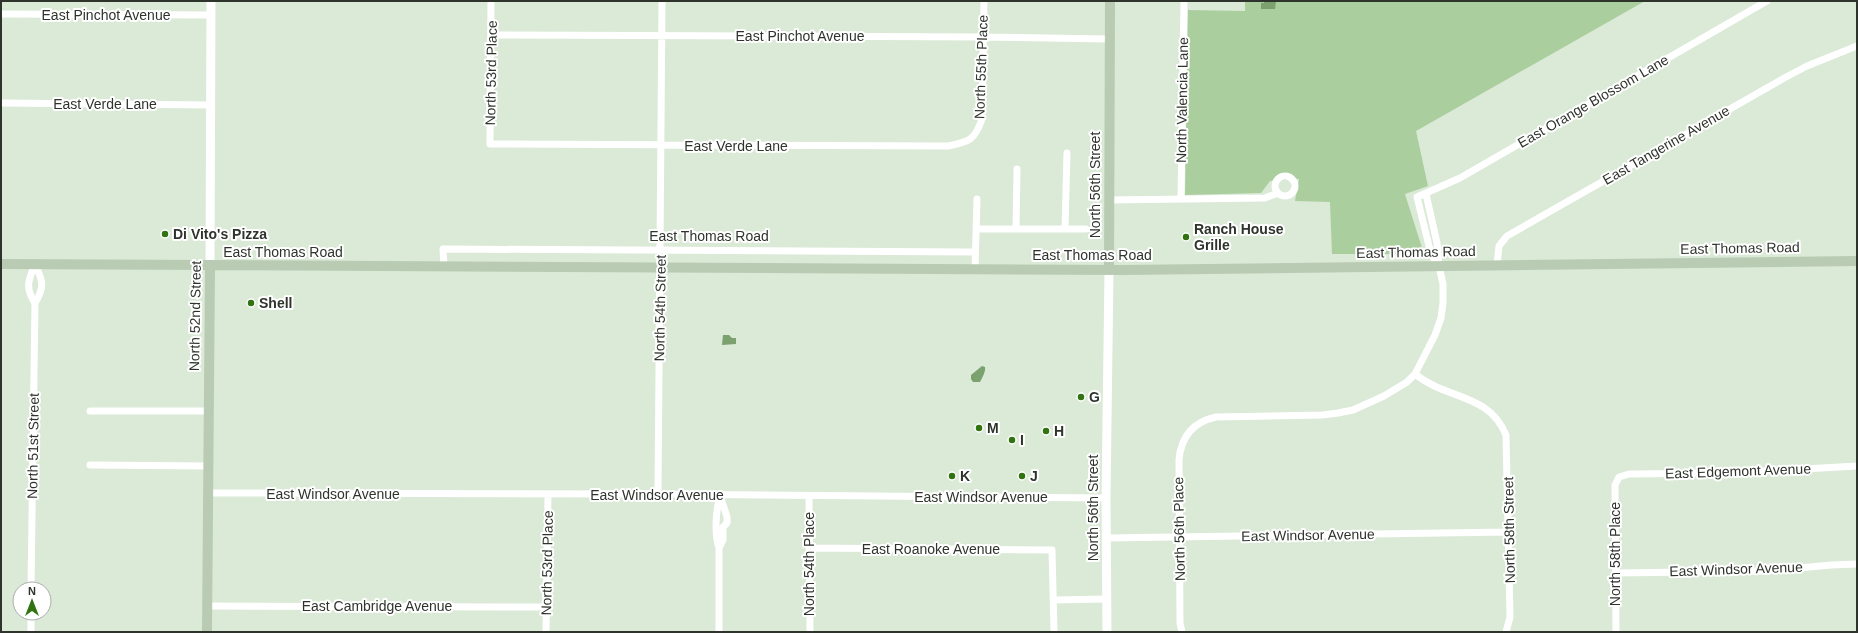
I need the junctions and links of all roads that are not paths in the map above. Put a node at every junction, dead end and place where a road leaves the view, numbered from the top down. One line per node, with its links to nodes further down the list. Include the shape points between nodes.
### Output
1 (211, 1): 9 (street, North 52nd Street)
2 (491, 1): 10 (street, North 53rd Place)
3 (662, 1): 11 (street, North 54th Street)
4 (984, 1): 12 (street, North 55th Place)
5 (1110, 1): 13 (main road, North 56th Street)
6 (1184, 1): 25 (street, North Valencia Lane)
7 (1767, 1): 23 (street, East Orange Blossom Lane, via 1473,170)
8 (1, 14): 9 (street, East Pinchot Avenue)
9 (211, 15): 16 (street, North 52nd Street)
10 (492, 35): 11 (street, East Pinchot Avenue); 18 (street, North 53rd Place)
11 (662, 35): 12 (street, East Pinchot Avenue); 19 (street, North 54th Street)
12 (983, 36): 13 (street, East Pinchot Avenue); 17 (street, North 55th Place, via 982,119)
13 (1109, 39): 26 (main road, North 56th Street)
14 (1857, 46): 36 (street, East Tangerine Avenue, via 1786,77 1507,236 1498,246)
15 (1, 103): 16 (street, East Verde Lane)
16 (210, 105): 37 (street, North 52nd Street)
17 (977, 133): 19 (street, East Verde Lane, via 966,143 948,146)
18 (490, 144): 19 (street, East Verde Lane)
19 (661, 146): 31 (street, North 54th Street)
20 (1067, 153): 29 (street)
21 (1017, 169): 28 (street)
22 (1278, 193): 25 (street, via 1265,198)
23 (1426, 194): 38 (street, via 1437,243); 38 (street, East Orange Blossom Lane, via 1417,197 1431,254)
24 (977, 198): 27 (street)
25 (1181, 199): 26 (street)
26 (1109, 200): 42 (main road, North 56th Street)
27 (977, 229): 28 (street); 32 (street)
28 (1016, 229): 29 (street)
29 (1066, 229): 30 (street)
30 (1086, 229)
31 (661, 250): 32 (street, East Thomas Road); 39 (street, East Thomas Road, via 443,249); 40 (street, North 54th Street)
32 (974, 252): 41 (street)
33 (1857, 260): 36 (main road, East Thomas Road)
34 (1, 264): 35 (main road, East Thomas Road)
35 (35, 264): 37 (main road, East Thomas Road); 43 (street, North 51st Street, via 42,280 42,292); 43 (street, North 51st Street, via 28,280 28,293)
36 (1497, 265): 38 (main road, East Thomas Road)
37 (210, 266): 39 (main road, East Thomas Road); 46 (main road, North 52nd Street)
38 (1439, 266): 42 (main road, East Thomas Road); 44 (street, via 1443,284 1441,318)
39 (444, 267): 40 (main road, East Thomas Road)
40 (661, 268): 41 (main road, East Thomas Road); 53 (street, North 54th Street)
41 (974, 269): 42 (main road, East Thomas Road)
42 (1109, 270): 56 (street, North 56th Street)
43 (35, 304): 63 (street, North 51st Street)
44 (1415, 374): 57 (street, North 58th Street, via 1426,383 1481,405 1490,411 1504,429 1507,444); 58 (street, North 56th Place, via 1384,396 1353,410 1322,416 1206,419 1184,438 1179,452)
45 (90, 410): 46 (street)
46 (208, 411): 48 (main road, North 52nd Street)
47 (90, 465): 48 (street)
48 (208, 466): 51 (main road, North 52nd Street)
49 (1857, 466): 50 (street, East Edgemont Avenue, via 1732,473 1629,474)
50 (1618, 477): 62 (street, North 58th Place, via 1615,485)
51 (208, 493): 52 (street, East Windsor Avenue); 66 (main road, North 52nd Street)
52 (548, 494): 53 (street, East Windsor Avenue); 67 (street, North 53rd Place)
53 (658, 494): 54 (street, East Windsor Avenue)
54 (720, 495): 55 (street, East Windsor Avenue); 72 (street, via 727,523 720,527 722,540 719,548)
55 (809, 496): 56 (street, East Windsor Avenue); 60 (street, North 54th Place)
56 (1106, 498): 59 (street, North 56th Street)
57 (1509, 532): 58 (street, East Windsor Avenue); 77 (street, North 58th Street, via 1510,617)
58 (1180, 537): 59 (street, East Windsor Avenue); 76 (street, North 56th Place)
59 (1107, 538): 64 (street, North 56th Street)
60 (809, 548): 65 (street, East Roanoke Avenue, via 1052,550); 73 (street, North 54th Place)
61 (1857, 564): 62 (street, East Windsor Avenue, via 1766,571)
62 (1615, 573): 78 (street, North 58th Place)
63 (31, 581)
64 (1106, 599): 65 (street); 75 (street, North 56th Street)
65 (1054, 600): 74 (street)
66 (207, 606): 67 (street, East Cambridge Avenue); 70 (main road, North 52nd Street)
67 (547, 607): 71 (street, North 53rd Place)
68 (31, 621): 69 (street)
69 (31, 632)
70 (207, 632)
71 (546, 632)
72 (719, 632)
73 (810, 632)
74 (1054, 632)
75 (1107, 632)
76 (1182, 632)
77 (1506, 632)
78 (1616, 632)

